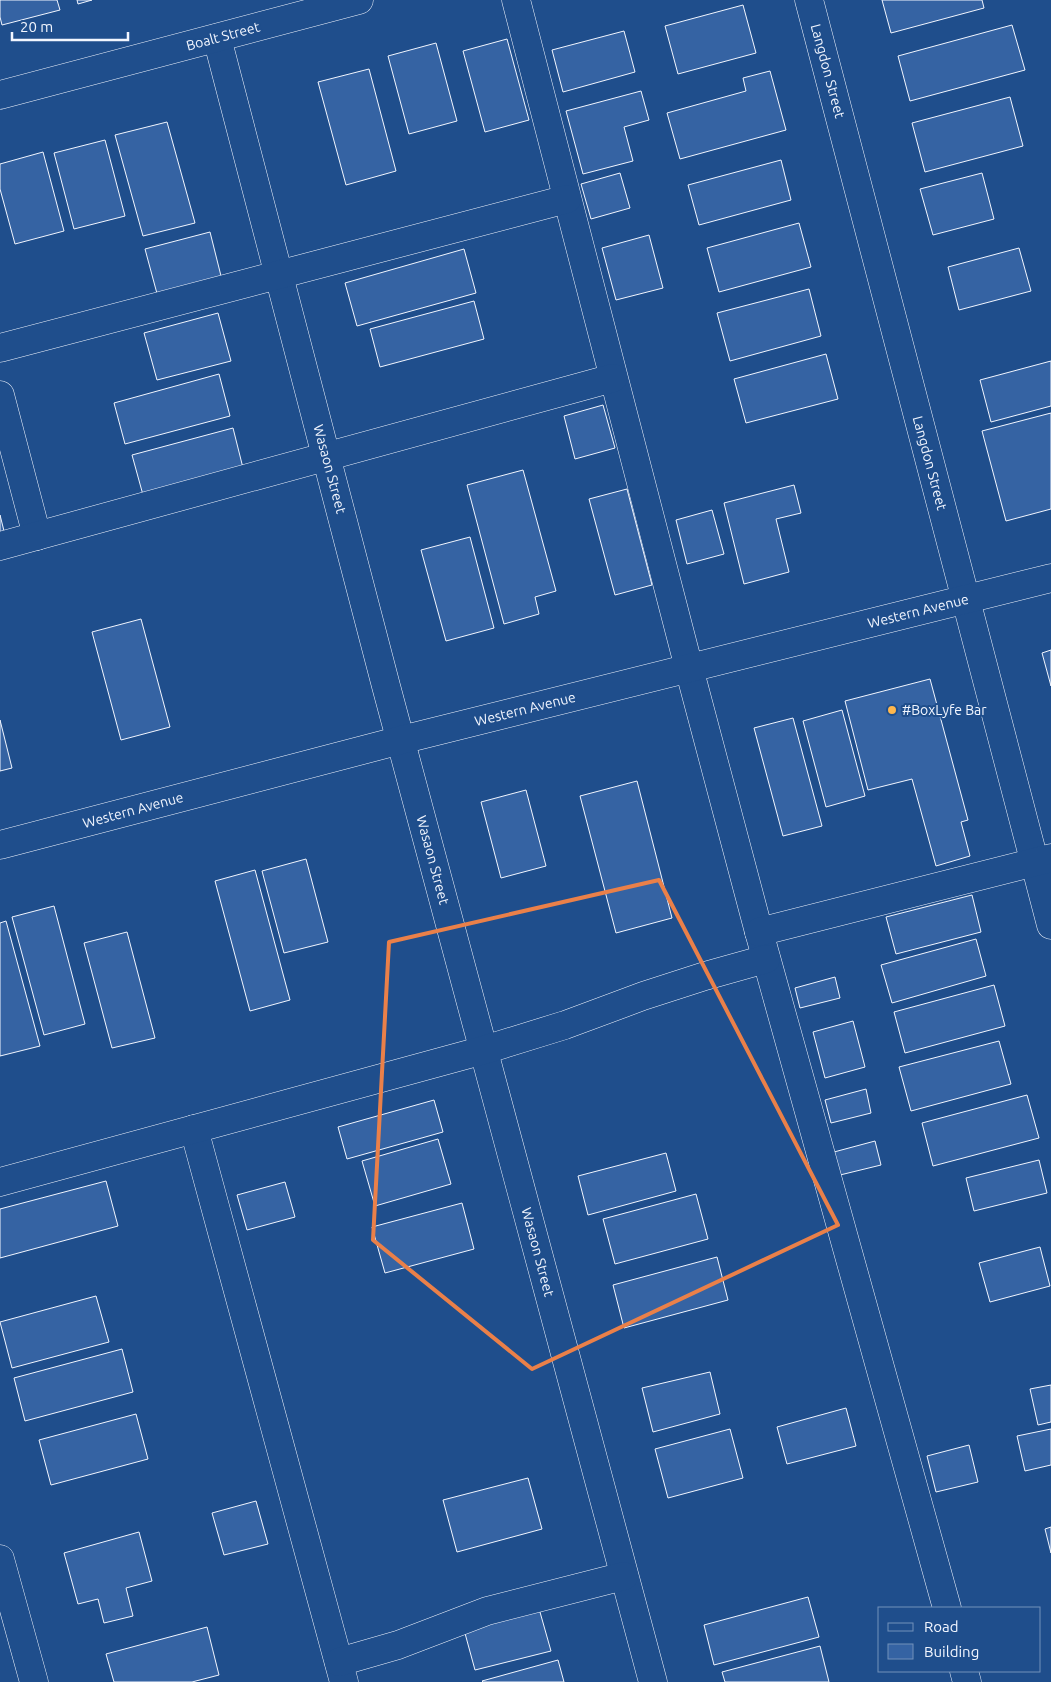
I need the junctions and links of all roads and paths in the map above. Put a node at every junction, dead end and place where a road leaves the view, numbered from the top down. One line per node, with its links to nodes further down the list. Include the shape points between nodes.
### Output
1 (359, 0): 4 (street, Boalt Street)
2 (516, 0): 6 (street)
3 (809, 0): 15 (street, Langdon Street)
4 (217, 38): 5 (street, Boalt Street); 7 (street, Wasaon Street)
5 (0, 95)
6 (567, 199): 7 (street); 9 (street)
7 (279, 275): 8 (street); 11 (street, Wasaon Street)
8 (0, 348)
9 (614, 378): 11 (street); 16 (street)
10 (0, 394): 12 (street)
11 (326, 457): 12 (street); 17 (street, Wasaon Street)
12 (37, 536): 13 (street)
13 (0, 546)
14 (1051, 578): 15 (street, Western Avenue)
15 (966, 599): 16 (street, Western Avenue); 19 (street, Langdon Street)
16 (688, 668): 17 (street, Western Avenue); 21 (street)
17 (401, 740): 18 (street, Western Avenue); 23 (street, Wasaon Street)
18 (0, 845)
19 (1043, 860): 20 (street, Langdon Street); 21 (street)
20 (1051, 925)
21 (759, 932): 22 (street)
22 (766, 959): 23 (street, via 643,996); 28 (street)
23 (484, 1050): 24 (street); 27 (street, Wasaon Street)
24 (194, 1129): 25 (street); 29 (street)
25 (0, 1182)
26 (0, 1558): 30 (street)
27 (624, 1576): 29 (street, via 487,1611 388,1648); 31 (street, Wasaon Street)
28 (947, 1607)
29 (341, 1672)
30 (34, 1682)
31 (653, 1682)

